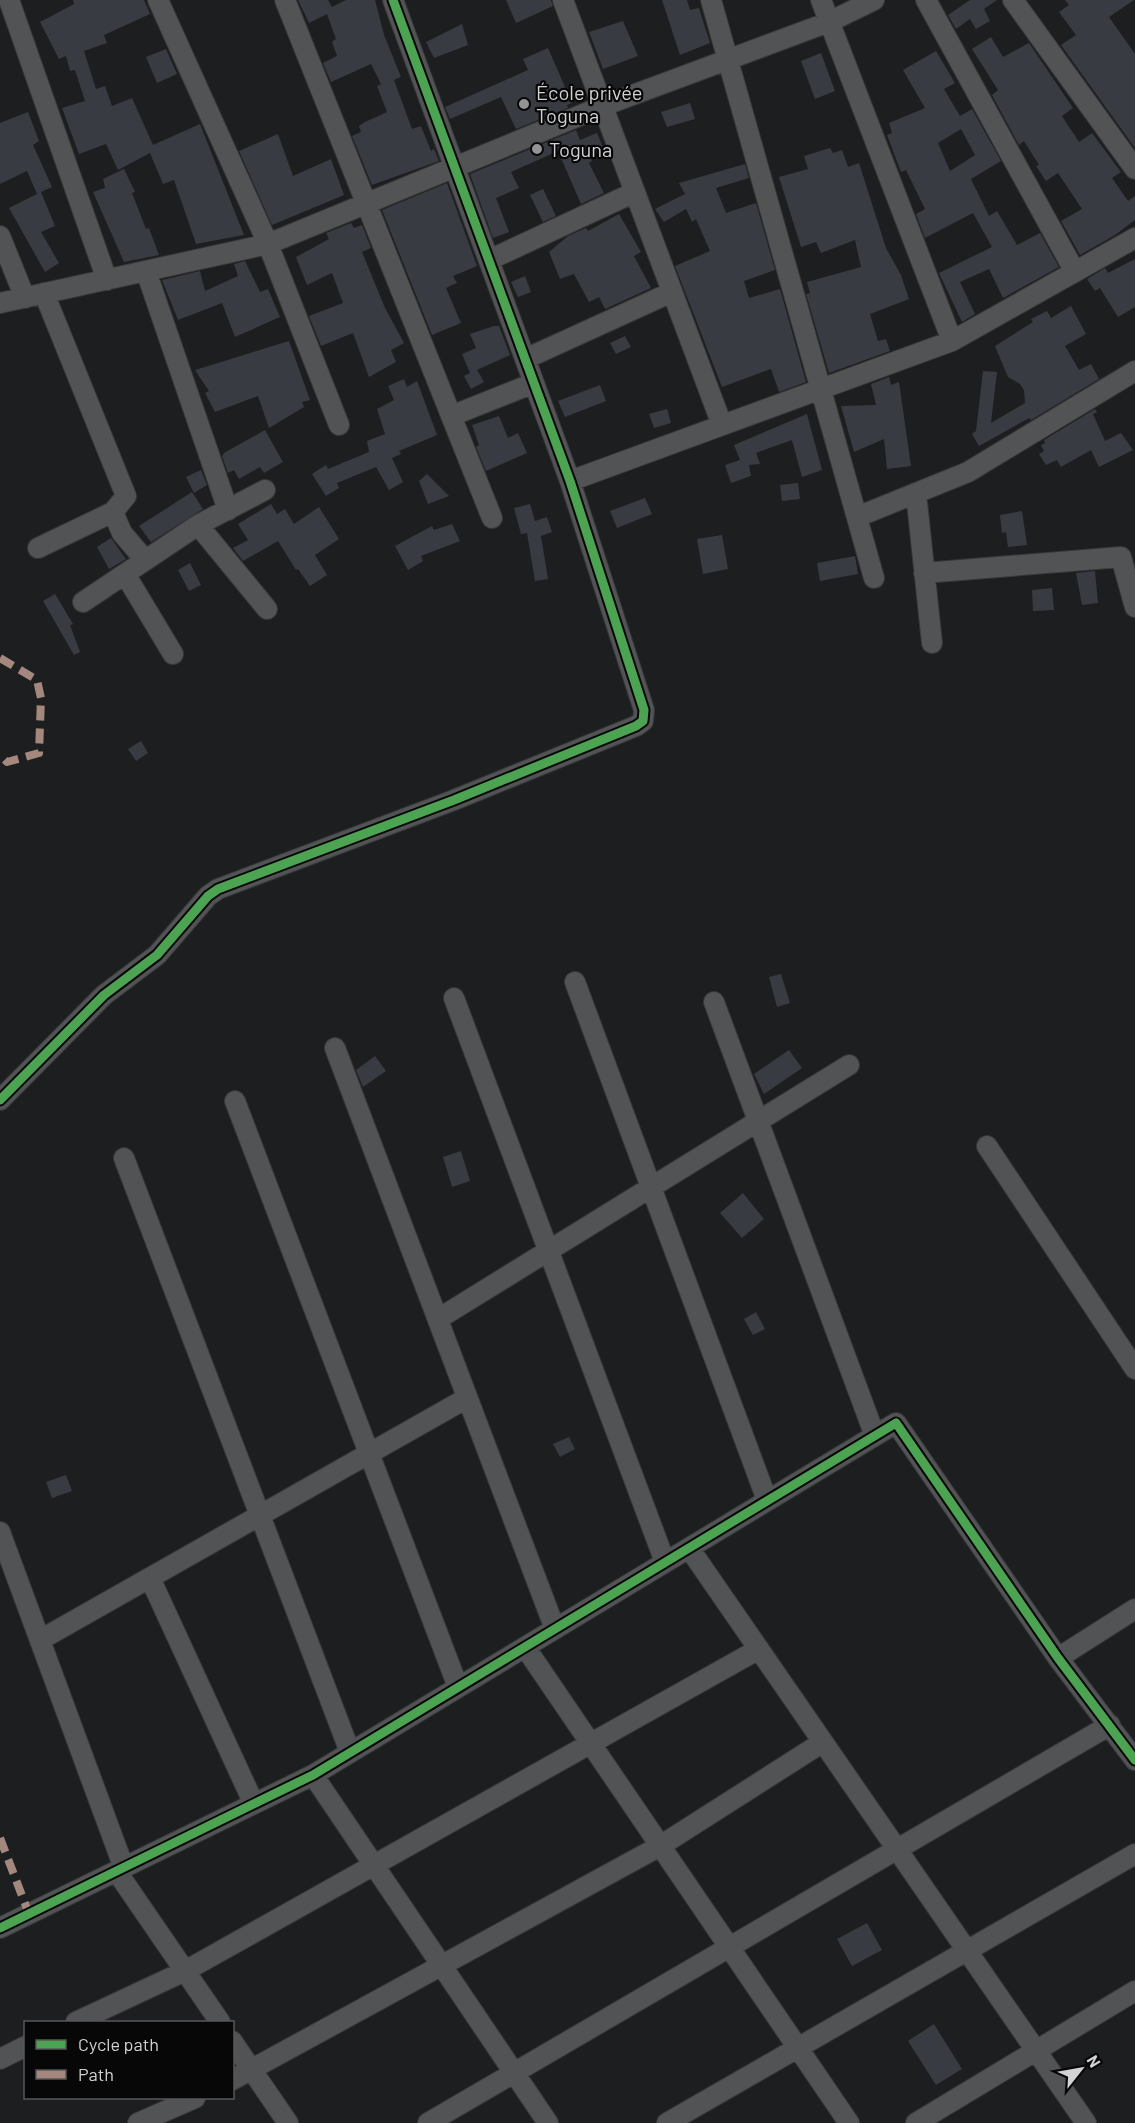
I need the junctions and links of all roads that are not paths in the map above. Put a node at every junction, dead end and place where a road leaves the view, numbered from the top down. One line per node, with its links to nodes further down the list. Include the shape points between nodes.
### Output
1 (9, 0): 24 (street)
2 (158, 0): 20 (street)
3 (285, 0): 17 (street)
4 (393, 0): 14 (street)
5 (563, 0): 13 (street)
6 (711, 0): 12 (street)
7 (821, 0): 11 (street)
8 (874, 0): 11 (street)
9 (926, 0): 23 (street)
10 (1013, 0): 15 (street)
11 (829, 22): 12 (street); 28 (street)
12 (728, 59): 13 (street); 32 (street)
13 (603, 106): 14 (street); 16 (street)
14 (455, 167): 17 (street); 21 (street)
15 (1135, 169)
16 (635, 192): 21 (street); 25 (street)
17 (367, 203): 20 (street); 33 (street)
18 (0, 236): 26 (street)
19 (1135, 238): 23 (street)
20 (268, 244): 22 (street); 34 (street)
21 (489, 260): 29 (street)
22 (146, 271): 24 (street); 39 (street)
23 (1075, 272): 28 (street)
24 (107, 280): 26 (street)
25 (672, 292): 29 (street); 35 (street)
26 (34, 295): 27 (street); 40 (street, via 126,496)
27 (0, 303)
28 (952, 341): 32 (street)
29 (525, 359): 31 (street)
30 (1135, 371): 38 (street, via 968,472)
31 (534, 383): 33 (street); 36 (street)
32 (821, 389): 35 (street); 41 (street)
33 (451, 416): 42 (street)
34 (339, 425)
35 (722, 426): 36 (street)
36 (570, 481): 59 (street, via 644,710 643,721 454,800 218,889 157,955 104,995)
37 (265, 490): 39 (street)
38 (916, 494): 41 (street); 47 (street)
39 (228, 510): 43 (street)
40 (113, 512): 44 (street); 45 (street, via 122,533)
41 (857, 517): 48 (street)
42 (492, 518)
43 (198, 525): 45 (street); 51 (street)
44 (38, 548)
45 (145, 560): 46 (street)
46 (125, 573): 50 (street); 53 (street)
47 (924, 573): 49 (street, via 1121,557); 52 (street)
48 (874, 578)
49 (1134, 600)
50 (83, 602)
51 (267, 609)
52 (932, 643)
53 (173, 654)
54 (575, 982): 64 (street)
55 (454, 998): 65 (street)
56 (714, 1002): 61 (street)
57 (335, 1048): 66 (street)
58 (849, 1065): 61 (street)
59 (0, 1100)
60 (235, 1101): 70 (street)
61 (758, 1121): 64 (street); 69 (street)
62 (987, 1146): 67 (street)
63 (124, 1158): 72 (street)
64 (651, 1187): 65 (street); 71 (street)
65 (548, 1250): 66 (street); 75 (street)
66 (438, 1319): 68 (street)
67 (1135, 1369)
68 (467, 1398): 70 (street); 78 (street)
69 (875, 1436): 71 (street); 82 (street, via 896,1423)
70 (369, 1453): 72 (street); 83 (street)
71 (767, 1500): 74 (street)
72 (260, 1515): 76 (street); 87 (street)
73 (0, 1532): 79 (street)
74 (689, 1548): 75 (street); 81 (street)
75 (665, 1562): 78 (street)
76 (150, 1578): 79 (street); 90 (street)
77 (1135, 1609): 82 (street)
78 (555, 1629): 80 (street)
79 (40, 1640): 95 (street)
80 (525, 1647): 83 (street); 86 (street)
81 (759, 1649): 85 (street); 86 (street)
82 (1058, 1658): 84 (street)
83 (458, 1687): 87 (street)
84 (1110, 1725): 88 (street); 92 (street)
85 (823, 1742): 91 (street); 92 (street)
86 (590, 1743): 91 (street); 94 (street)
87 (350, 1752): 89 (street)
88 (1135, 1760)
89 (313, 1775): 90 (street); 94 (street)
90 (254, 1804): 95 (street)
91 (660, 1846): 97 (street); 99 (street)
92 (897, 1849): 97 (street); 98 (street)
93 (1135, 1854): 98 (street)
94 (374, 1864): 99 (street); 100 (street)
95 (121, 1870): 96 (street); 100 (street)
96 (0, 1928)
97 (729, 1947): 106 (street); 110 (street)
98 (967, 1951): 106 (street); 107 (street)
99 (442, 1966): 109 (street); 110 (street)
100 (185, 1971): 102 (street); 103 (street)
101 (1135, 1991): 107 (street)
102 (78, 2021)
103 (219, 2021)
104 (234, 2044): 109 (street)
105 (24, 2047): 108 (street)
106 (798, 2048): 117 (street); 118 (street)
107 (1036, 2051): 119 (street); 120 (street)
108 (0, 2059)
109 (253, 2071): 111 (street); 114 (street)
110 (514, 2073): 115 (street); 116 (street)
111 (234, 2079)
112 (191, 2099): 113 (street)
113 (138, 2123)
114 (288, 2123)
115 (428, 2123)
116 (549, 2123)
117 (667, 2123)
118 (849, 2123)
119 (916, 2123)
120 (1086, 2123)

